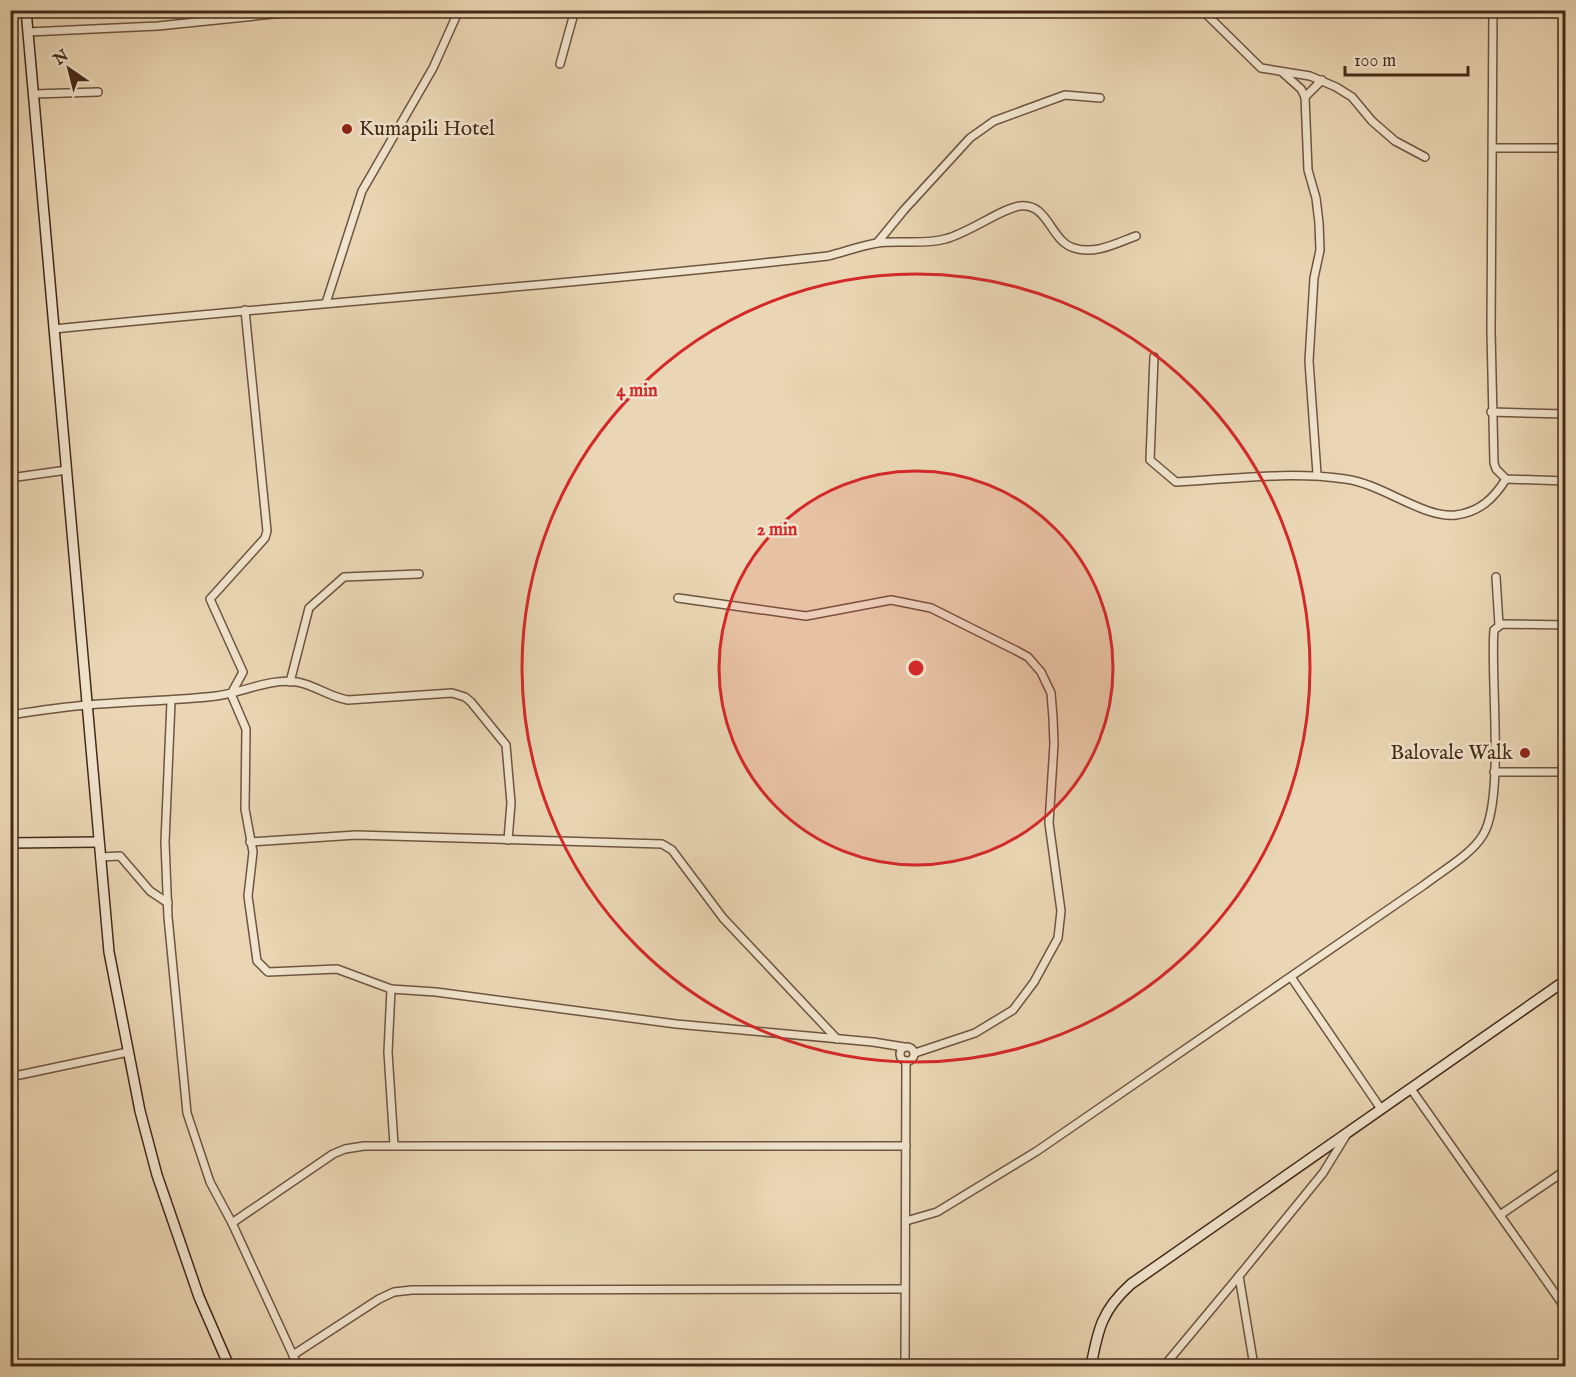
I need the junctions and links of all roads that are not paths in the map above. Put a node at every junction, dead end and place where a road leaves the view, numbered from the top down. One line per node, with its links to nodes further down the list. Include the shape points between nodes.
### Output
1 (26, 10): 7 (street)
2 (313, 10): 7 (street, via 158,26)
3 (459, 10): 20 (street, via 433,68 362,191)
4 (575, 10): 8 (street)
5 (1202, 10): 9 (street, via 1261,68)
6 (1493, 10): 15 (street)
7 (28, 32): 12 (street)
8 (560, 64)
9 (1281, 72): 10 (street); 13 (street)
10 (1322, 80): 13 (street); 17 (street, via 1352,98 1395,141)
11 (98, 92): 12 (street)
12 (33, 94): 22 (street)
13 (1305, 97): 27 (street, via 1308,171 1316,198 1320,250 1314,278 1309,361)
14 (1100, 98): 19 (street, via 1065,95 994,121 970,138)
15 (1494, 148): 16 (street); 24 (street)
16 (1566, 148)
17 (1425, 157)
18 (1136, 236): 19 (street, via 1100,249 1074,248 1059,237 1042,212 1035,207 1019,206 942,240)
19 (877, 243): 20 (street, via 828,256 712,269)
20 (326, 303): 21 (street)
21 (245, 310): 22 (street); 37 (street, via 267,531 210,599 243,672)
22 (54, 329): 26 (street)
23 (1154, 357): 27 (street, via 1150,460 1176,482)
24 (1491, 412): 25 (street); 29 (street, via 1494,463)
25 (1566, 414)
26 (67, 470): 28 (street); 39 (street)
27 (1317, 474): 29 (street, via 1362,482 1436,516 1478,509)
28 (10, 478)
29 (1506, 479): 30 (street)
30 (1566, 481)
31 (419, 574): 36 (street, via 344,577 309,608)
32 (1496, 577): 34 (street)
33 (678, 598): 55 (street, via 806,616 891,600 931,608 1028,657 1041,672 1051,693 1053,718 1049,822 1061,911 1058,938 1034,982 1012,1010 975,1033)
34 (1499, 625): 35 (street); 41 (street, via 1493,633)
35 (1566, 625)
36 (290, 682): 37 (street, via 255,686); 43 (street, via 312,687 331,698 348,700 452,693 465,697 506,745 511,803)
37 (231, 694): 38 (street); 46 (street, via 246,729 245,809)
38 (171, 702): 39 (street); 48 (street, via 165,831)
39 (88, 705): 40 (street); 45 (street)
40 (10, 715)
41 (1494, 772): 42 (street); 49 (street, via 1489,824 1474,846)
42 (1566, 772)
43 (508, 840): 46 (street, via 356,835); 52 (street, via 662,844 672,850 723,918)
44 (11, 842): 45 (street)
45 (98, 842): 47 (street)
46 (250, 842): 51 (street, via 253,871 248,896 261,967 268,972 337,969)
47 (100, 857): 48 (street, via 120,856 143,885); 54 (street, via 108,946)
48 (168, 903): 66 (street, via 187,1113 210,1182)
49 (1291, 977): 59 (street); 65 (street, via 976,1189 938,1212)
50 (1566, 980): 58 (street)
51 (391, 989): 52 (street, via 655,1022); 61 (street, via 388,1052)
52 (837, 1039): 53 (street)
53 (904, 1047): 55 (street); 56 (street, via 899,1053)
54 (128, 1052): 57 (street); 71 (street, via 140,1111 175,1231)
55 (915, 1053): 56 (street)
56 (906, 1062): 62 (street)
57 (10, 1077)
58 (1412, 1089): 59 (street); 64 (street)
59 (1381, 1109): 60 (street)
60 (1348, 1132): 67 (street, via 1323,1173); 74 (street, via 1118,1296 1100,1323)
61 (394, 1145): 62 (street); 66 (street, via 345,1149 333,1154)
62 (906, 1146): 65 (street)
63 (1566, 1170): 64 (street)
64 (1500, 1215): 69 (street)
65 (906, 1221): 68 (street)
66 (232, 1223): 70 (street)
67 (1239, 1276): 75 (street); 76 (street)
68 (904, 1289): 70 (street, via 412,1290 379,1299); 73 (street)
69 (1566, 1309)
70 (294, 1355): 72 (street)
71 (229, 1366)
72 (298, 1366)
73 (905, 1366)
74 (1091, 1366)
75 (1164, 1366)
76 (1254, 1366)

